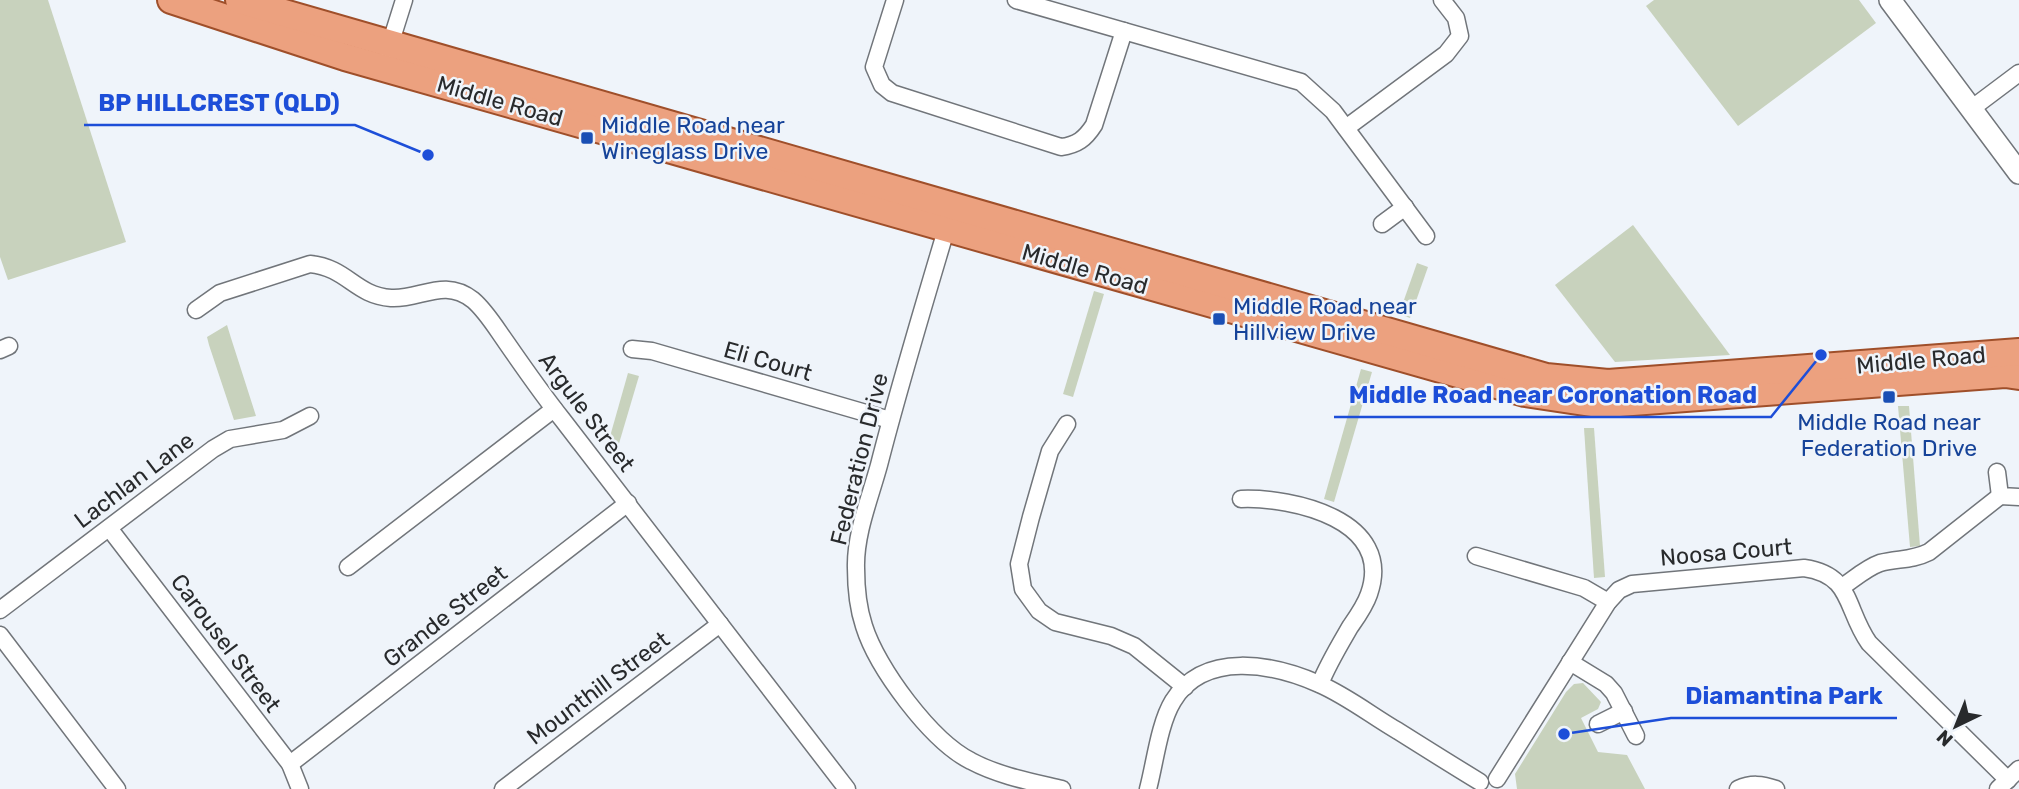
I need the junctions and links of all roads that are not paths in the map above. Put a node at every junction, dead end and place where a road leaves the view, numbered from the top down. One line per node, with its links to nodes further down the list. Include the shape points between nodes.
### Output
1 (171, 0): 9 (main road, Middle Road, via 309,46)
2 (239, 0): 9 (main road, Middle Road)
3 (404, 0): 9 (street)
4 (895, 0): 8 (street, via 874,67 882,85 892,93 1061,147 1076,145 1094,125)
5 (1016, 0): 8 (street)
6 (1442, 0): 12 (street, via 1456,18 1460,36 1446,54)
7 (1890, 0): 11 (street)
8 (1124, 31): 12 (street, via 1301,82)
9 (387, 55): 15 (main road, Middle Road)
10 (2019, 73): 11 (street)
11 (1971, 109): 13 (street)
12 (1346, 128): 14 (street)
13 (2019, 173)
14 (1405, 208): 16 (street); 17 (street)
15 (950, 219): 20 (main road, Middle Road, via 1569,380 1608,383); 21 (main road, Middle Road, via 1525,394 1591,403 1650,401); 24 (street, Federation Drive)
16 (1382, 224)
17 (1426, 236)
18 (196, 310): 22 (street, Argule Street, via 220,293 310,264 340,271 364,291 379,296 456,291 488,318)
19 (632, 349): 24 (street, Eli Court)
20 (2019, 352)
21 (2019, 376)
22 (554, 409): 30 (street, Argule Street); 33 (street)
23 (310, 416): 31 (street, Lachlan Lane, via 284,430 230,439)
24 (890, 420): 53 (street, Federation Drive, via 860,533 856,566 864,626 879,660 924,721 970,761)
25 (1067, 424): 41 (street, via 1050,451 1031,517 1019,564 1023,589 1055,622 1134,646)
26 (1997, 472): 27 (street)
27 (2000, 496): 28 (street); 34 (street, via 1916,559 1882,563)
28 (2019, 497)
29 (1241, 499): 40 (street, via 1267,498 1326,513 1342,520 1367,548 1373,565 1368,597)
30 (628, 503): 37 (street, Argule Street); 45 (street, Grande Street)
31 (109, 528): 36 (street, Lachlan Lane); 45 (street, Carousel Street)
32 (1476, 556): 35 (street, via 1584,588)
33 (348, 567)
34 (1842, 587): 35 (street, Noosa Court, via 1830,575 1804,568 1632,584); 46 (street, via 1869,643)
35 (1608, 602): 39 (street, Noosa Court)
36 (0, 610)
37 (720, 624): 51 (street, Mounthill Street); 52 (street, Argule Street)
38 (0, 635): 49 (street)
39 (1570, 662): 42 (street, via 1606,684); 47 (street, Noosa Court)
40 (1320, 684): 41 (street, via 1241,664 1220,667); 48 (street)
41 (1185, 687): 54 (street, via 1165,721)
42 (1624, 711): 43 (street); 44 (street)
43 (1598, 724)
44 (1636, 736)
45 (290, 764): 50 (street, Carousel Street)
46 (2009, 779)
47 (1501, 784): 48 (street, via 1488,777)
48 (1479, 786)
49 (117, 789)
50 (300, 789)
51 (503, 789)
52 (847, 789)
53 (1062, 789)
54 (1148, 789)
55 (1738, 789): 56 (street, via 1763,784)
56 (1776, 789)

